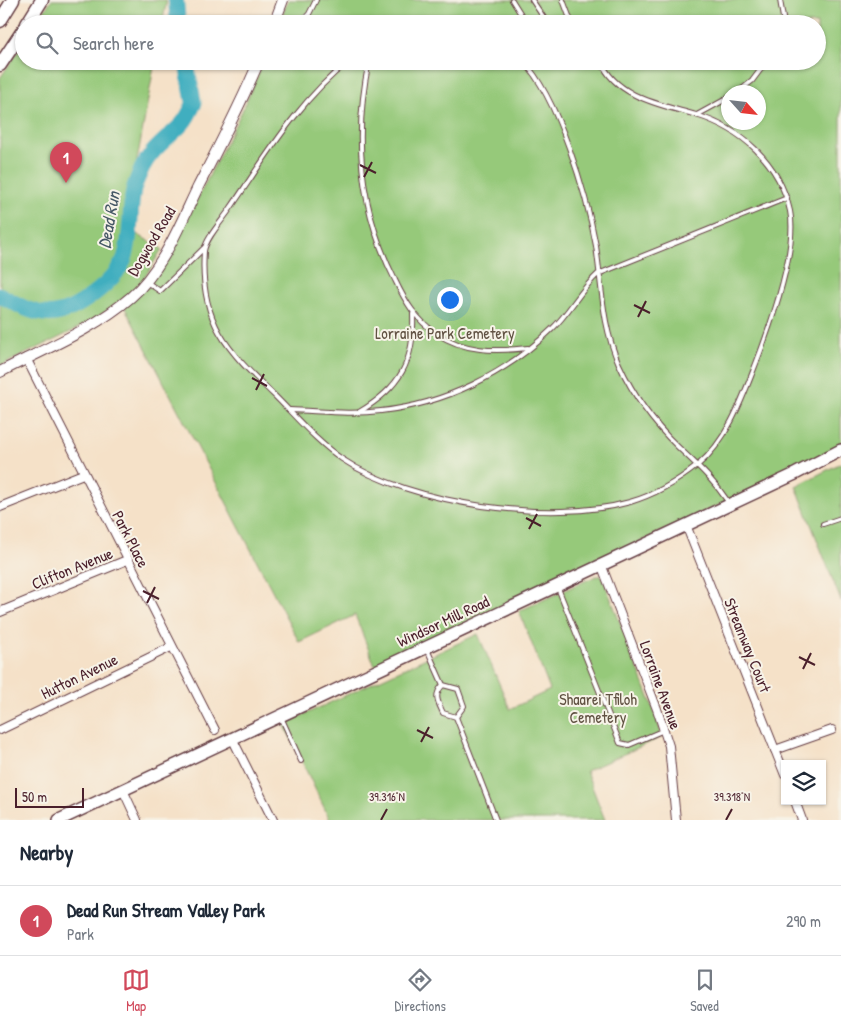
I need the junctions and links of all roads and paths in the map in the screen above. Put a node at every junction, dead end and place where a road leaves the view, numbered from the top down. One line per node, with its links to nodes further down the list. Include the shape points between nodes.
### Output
1 (13, 0): 16 (main road)
2 (42, 0): 9 (main road)
3 (283, 0): 10 (street)
4 (316, 0): 11 (lane)
5 (512, 0): 12 (lane)
6 (532, 0): 13 (lane)
7 (562, 0): 14 (lane)
8 (780, 0): 15 (lane)
9 (33, 15)
10 (277, 15)
11 (308, 15)
12 (522, 15)
13 (542, 15)
14 (568, 15)
15 (782, 15)
16 (0, 21)
17 (15, 42): 18 (main road)
18 (0, 65)
19 (255, 70): 31 (street, Dogwood Road, via 193,198)
20 (338, 70): 29 (lane, via 280,137)
21 (369, 70): 32 (lane, via 361,132 362,179 379,245)
22 (532, 70): 30 (lane, via 569,149 590,220)
23 (606, 70): 27 (lane, via 611,78 634,94 658,105)
24 (760, 70): 25 (lane)
25 (747, 85)
26 (721, 102): 27 (lane)
27 (696, 115): 28 (lane, via 742,136 752,144 771,166)
28 (787, 198): 30 (lane); 39 (lane, via 791,215 789,246 775,310 732,420)
29 (204, 248): 31 (lane, via 160,291); 36 (lane, via 206,298 214,324 227,347)
30 (598, 274): 33 (lane, via 589,281 570,311); 39 (lane, via 612,346 629,384 678,448)
31 (146, 282): 34 (street, Dogwood Road, via 107,316)
32 (413, 314): 33 (lane, via 437,334 470,348 501,351); 37 (lane, via 413,346 402,374 385,395)
33 (530, 348): 37 (lane, via 483,380 453,393 402,408)
34 (26, 358): 35 (street, Dogwood Road); 40 (street, Park Place)
35 (0, 372)
36 (289, 410): 37 (lane); 39 (lane, via 343,460 375,477 422,492 487,506 556,511 610,507 647,496)
37 (358, 413)
38 (841, 450): 41 (main road, Windsor Mill Road)
39 (698, 464): 41 (lane)
40 (83, 474): 42 (street); 46 (street, Park Place)
41 (730, 505): 45 (main road, Windsor Mill Road)
42 (0, 507)
43 (841, 518): 44 (lane)
44 (823, 524)
45 (686, 525): 47 (main road, Windsor Mill Road); 60 (street, Streamway Court)
46 (127, 560): 49 (street, Clifton Avenue); 50 (street, Park Place)
47 (601, 564): 48 (main road, Windsor Mill Road); 57 (street, Lorraine Avenue)
48 (557, 586): 51 (main road, Windsor Mill Road); 57 (lane, via 620,743 629,745)
49 (0, 612)
50 (171, 647): 55 (street, Hutton Avenue); 56 (street, Park Place)
51 (426, 647): 52 (lane); 53 (main road, Windsor Mill Road)
52 (443, 685): 54 (lane, via 436,699 442,714); 54 (lane, via 458,689 464,706)
53 (280, 715): 59 (main road, Windsor Mill Road); 61 (lane)
54 (456, 717): 68 (lane)
55 (0, 730)
56 (215, 730)
57 (664, 730): 69 (street, Lorraine Avenue)
58 (832, 730): 60 (street)
59 (232, 738): 63 (main road, Windsor Mill Road); 67 (street)
60 (775, 750): 62 (street, Streamway Court)
61 (301, 761)
62 (781, 765)
63 (123, 790): 65 (main road, Windsor Mill Road); 66 (street)
64 (796, 805): 70 (street)
65 (59, 820)
66 (137, 820)
67 (272, 820)
68 (496, 820)
69 (676, 820)
70 (802, 820)

